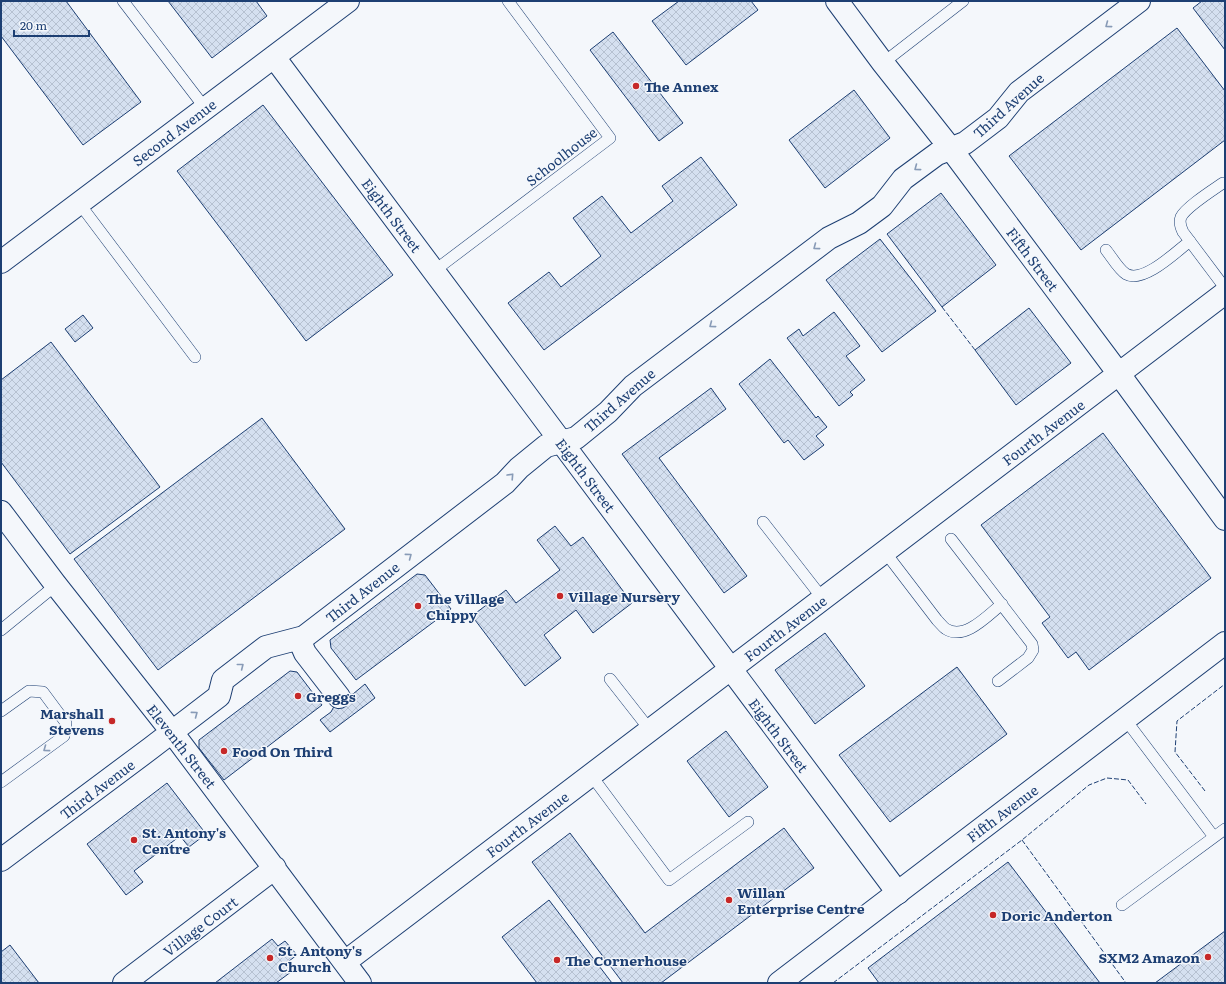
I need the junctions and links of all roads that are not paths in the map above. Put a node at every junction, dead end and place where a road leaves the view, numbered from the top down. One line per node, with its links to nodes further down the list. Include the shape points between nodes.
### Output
1 (123, 1): 9 (lane)
2 (348, 1): 7 (street, Second Avenue)
3 (508, 1): 16 (lane, Schoolhouse, via 610,138)
4 (837, 1): 8 (street, Fifth Street)
5 (963, 1): 8 (lane)
6 (1139, 1): 10 (street, Third Avenue, one-way to 10, via 1020,92 998,118 965,143)
7 (274, 57): 9 (street, Second Avenue); 16 (street, Eighth Street)
8 (883, 63): 10 (street, Fifth Street)
9 (205, 108): 12 (street, Second Avenue)
10 (951, 149): 20 (street, Fifth Street); 21 (street, Third Avenue, one-way to 21, via 937,154 903,178 882,206 859,223 828,238 633,386 608,412 576,438)
11 (1223, 183): 13 (lane, via 1181,217 1182,232)
12 (79, 203): 15 (street, Second Avenue); 19 (lane)
13 (1190, 241): 14 (lane, via 1150,270 1133,276 1125,273); 17 (lane)
14 (1106, 250)
15 (5, 252)
16 (434, 271): 21 (street, Eighth Street)
17 (1225, 288)
18 (1225, 293): 20 (street, Fourth Avenue)
19 (195, 358)
20 (1119, 374): 23 (street, Fifth Street); 26 (street, Fourth Avenue)
21 (561, 442): 31 (street, Third Avenue, one-way to 21, via 505,484 546,446); 33 (street, Eighth Street)
22 (1, 512): 27 (street, Eleventh Street)
23 (1225, 519)
24 (763, 522): 28 (lane)
25 (951, 539): 29 (lane)
26 (885, 552): 28 (street, Fourth Avenue); 29 (lane, via 946,629 966,631)
27 (56, 585): 30 (lane); 40 (street, Eleventh Street)
28 (823, 599): 33 (street, Fourth Avenue)
29 (1002, 604): 35 (lane, via 1032,644 1033,650 1028,658)
30 (1, 630)
31 (299, 638): 36 (street, via 305,653); 40 (street, Third Avenue, one-way to 31, via 219,696 223,680 266,647)
32 (1225, 643): 38 (street, Fifth Avenue)
33 (730, 669): 39 (street, Fourth Avenue); 48 (street, Eighth Street)
34 (610, 679): 39 (lane)
35 (998, 681)
36 (339, 697)
37 (1, 711): 42 (lane, one-way to 42, via 29,691 43,692 66,722 64,736)
38 (1125, 719): 45 (lane); 48 (street, Fifth Avenue)
39 (650, 730): 41 (street, Fourth Avenue)
40 (172, 732): 46 (street, Third Avenue); 47 (street, Eleventh Street)
41 (591, 775): 43 (lane, via 669,880); 50 (street, Fourth Avenue)
42 (1, 782)
43 (748, 822)
44 (1225, 828): 45 (lane)
45 (1214, 837): 49 (lane)
46 (1, 860)
47 (275, 868): 50 (street, Eleventh Street); 51 (street, Village Court)
48 (898, 893): 53 (street, Fifth Avenue)
49 (1122, 906)
50 (345, 962): 52 (street, Eleventh Street)
51 (124, 983)
52 (360, 983)
53 (778, 983)

